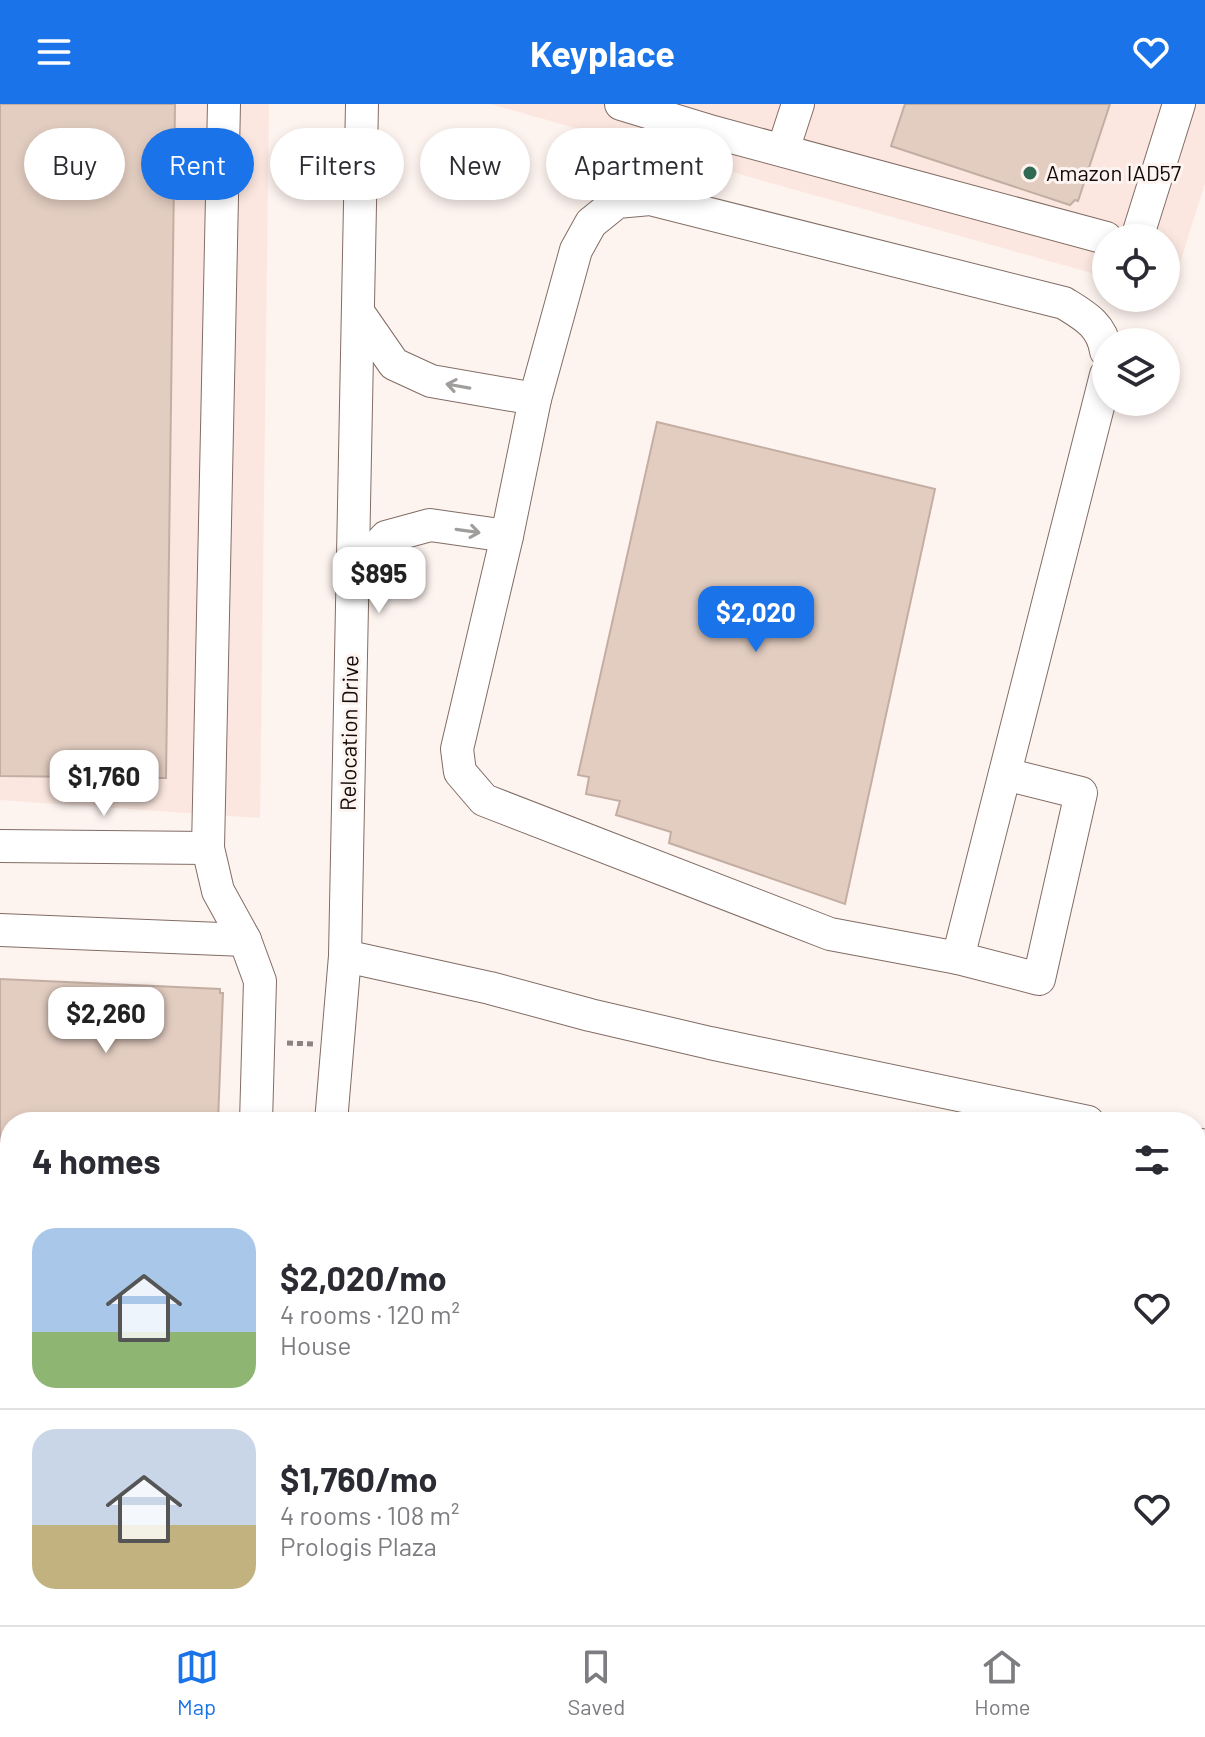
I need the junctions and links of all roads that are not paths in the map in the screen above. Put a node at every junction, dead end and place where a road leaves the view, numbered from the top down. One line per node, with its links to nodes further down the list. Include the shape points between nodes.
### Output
1 (224, 104): 17 (street)
2 (362, 104): 9 (street, Relocation Drive)
3 (621, 104): 6 (street)
4 (798, 104): 6 (street)
5 (1179, 104): 7 (street)
6 (783, 150): 8 (street)
7 (1141, 224)
8 (1092, 234)
9 (358, 312): 11 (street, one-way to 9, via 431,381 394,364); 14 (street, Relocation Drive)
10 (1097, 328): 11 (street, via 1064,303 650,199 617,202 591,223 576,250)
11 (535, 399): 13 (street)
12 (1096, 416): 15 (street)
13 (507, 536): 14 (street, one-way to 13, via 386,537 430,525); 21 (street, via 457,749 460,772 484,800 830,934)
14 (352, 574): 20 (street, Relocation Drive)
15 (1005, 774): 21 (street); 21 (street, via 1081,793 1039,979)
16 (0, 846): 17 (street)
17 (208, 848): 19 (street, via 218,891)
18 (0, 930): 19 (street)
19 (245, 940): 22 (street, via 260,981)
20 (345, 956): 23 (street, Relocation Drive); 24 (street, via 710,1043)
21 (958, 958)
22 (256, 1112)
23 (332, 1112)
24 (1040, 1112)

